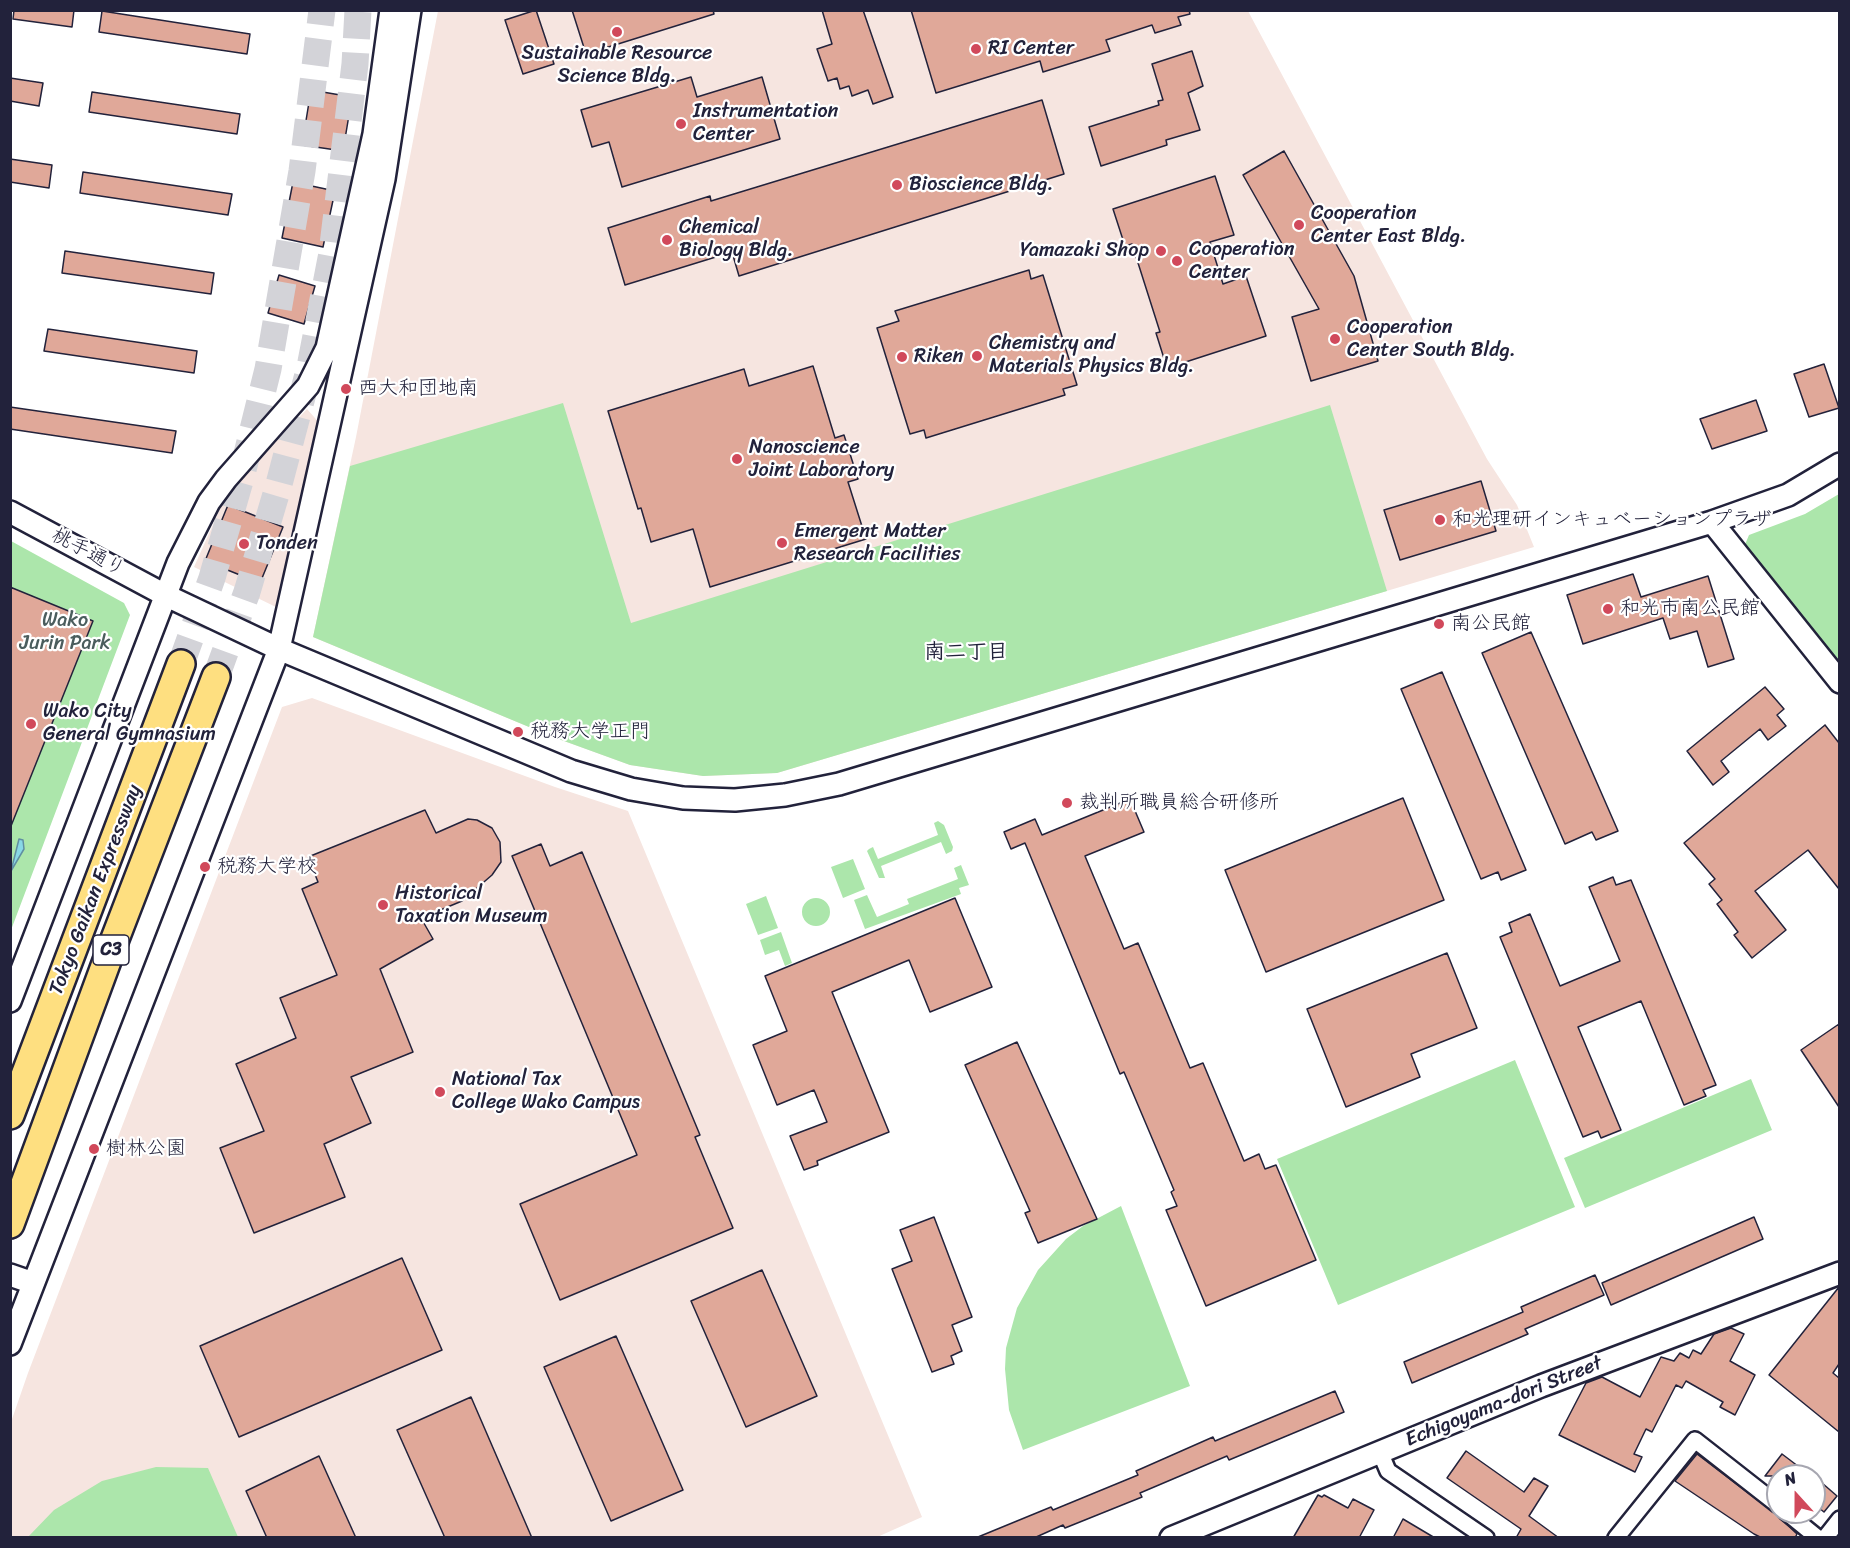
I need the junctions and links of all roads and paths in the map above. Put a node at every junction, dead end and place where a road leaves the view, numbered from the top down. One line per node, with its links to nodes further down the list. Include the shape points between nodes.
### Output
1 (391, 10): 6 (street, via 374,134 323,359 308,386 209,502)
2 (410, 10): 7 (street, via 384,179)
3 (1839, 464): 5 (street, 桃手通り, via 1788,495)
4 (10, 512): 6 (street, 桃手通り)
5 (1712, 522): 7 (street, 桃手通り, via 839,784 735,800 683,798 631,789 571,771); 10 (street)
6 (165, 595): 7 (street, 桃手通り); 11 (street)
7 (279, 649): 15 (street)
8 (181, 664): 12 (highway, Tokyo Gaikan Expressway / C3)
9 (216, 677): 13 (highway, Tokyo Gaikan Expressway / C3)
10 (1839, 682)
11 (10, 1001)
12 (10, 1115)
13 (10, 1224)
14 (1839, 1273): 17 (street, Echigoyama-dori Street)
15 (19, 1278): 16 (street)
16 (10, 1344)
17 (1380, 1452): 21 (street, Echigoyama-dori Street); 22 (street, via 1388,1471)
18 (1766, 1496): 23 (street, via 1695,1440)
19 (1839, 1519): 25 (street)
20 (1801, 1524): 24 (street)
21 (1171, 1538)
22 (1486, 1538)
23 (1616, 1538)
24 (1818, 1538)
25 (1825, 1538)

